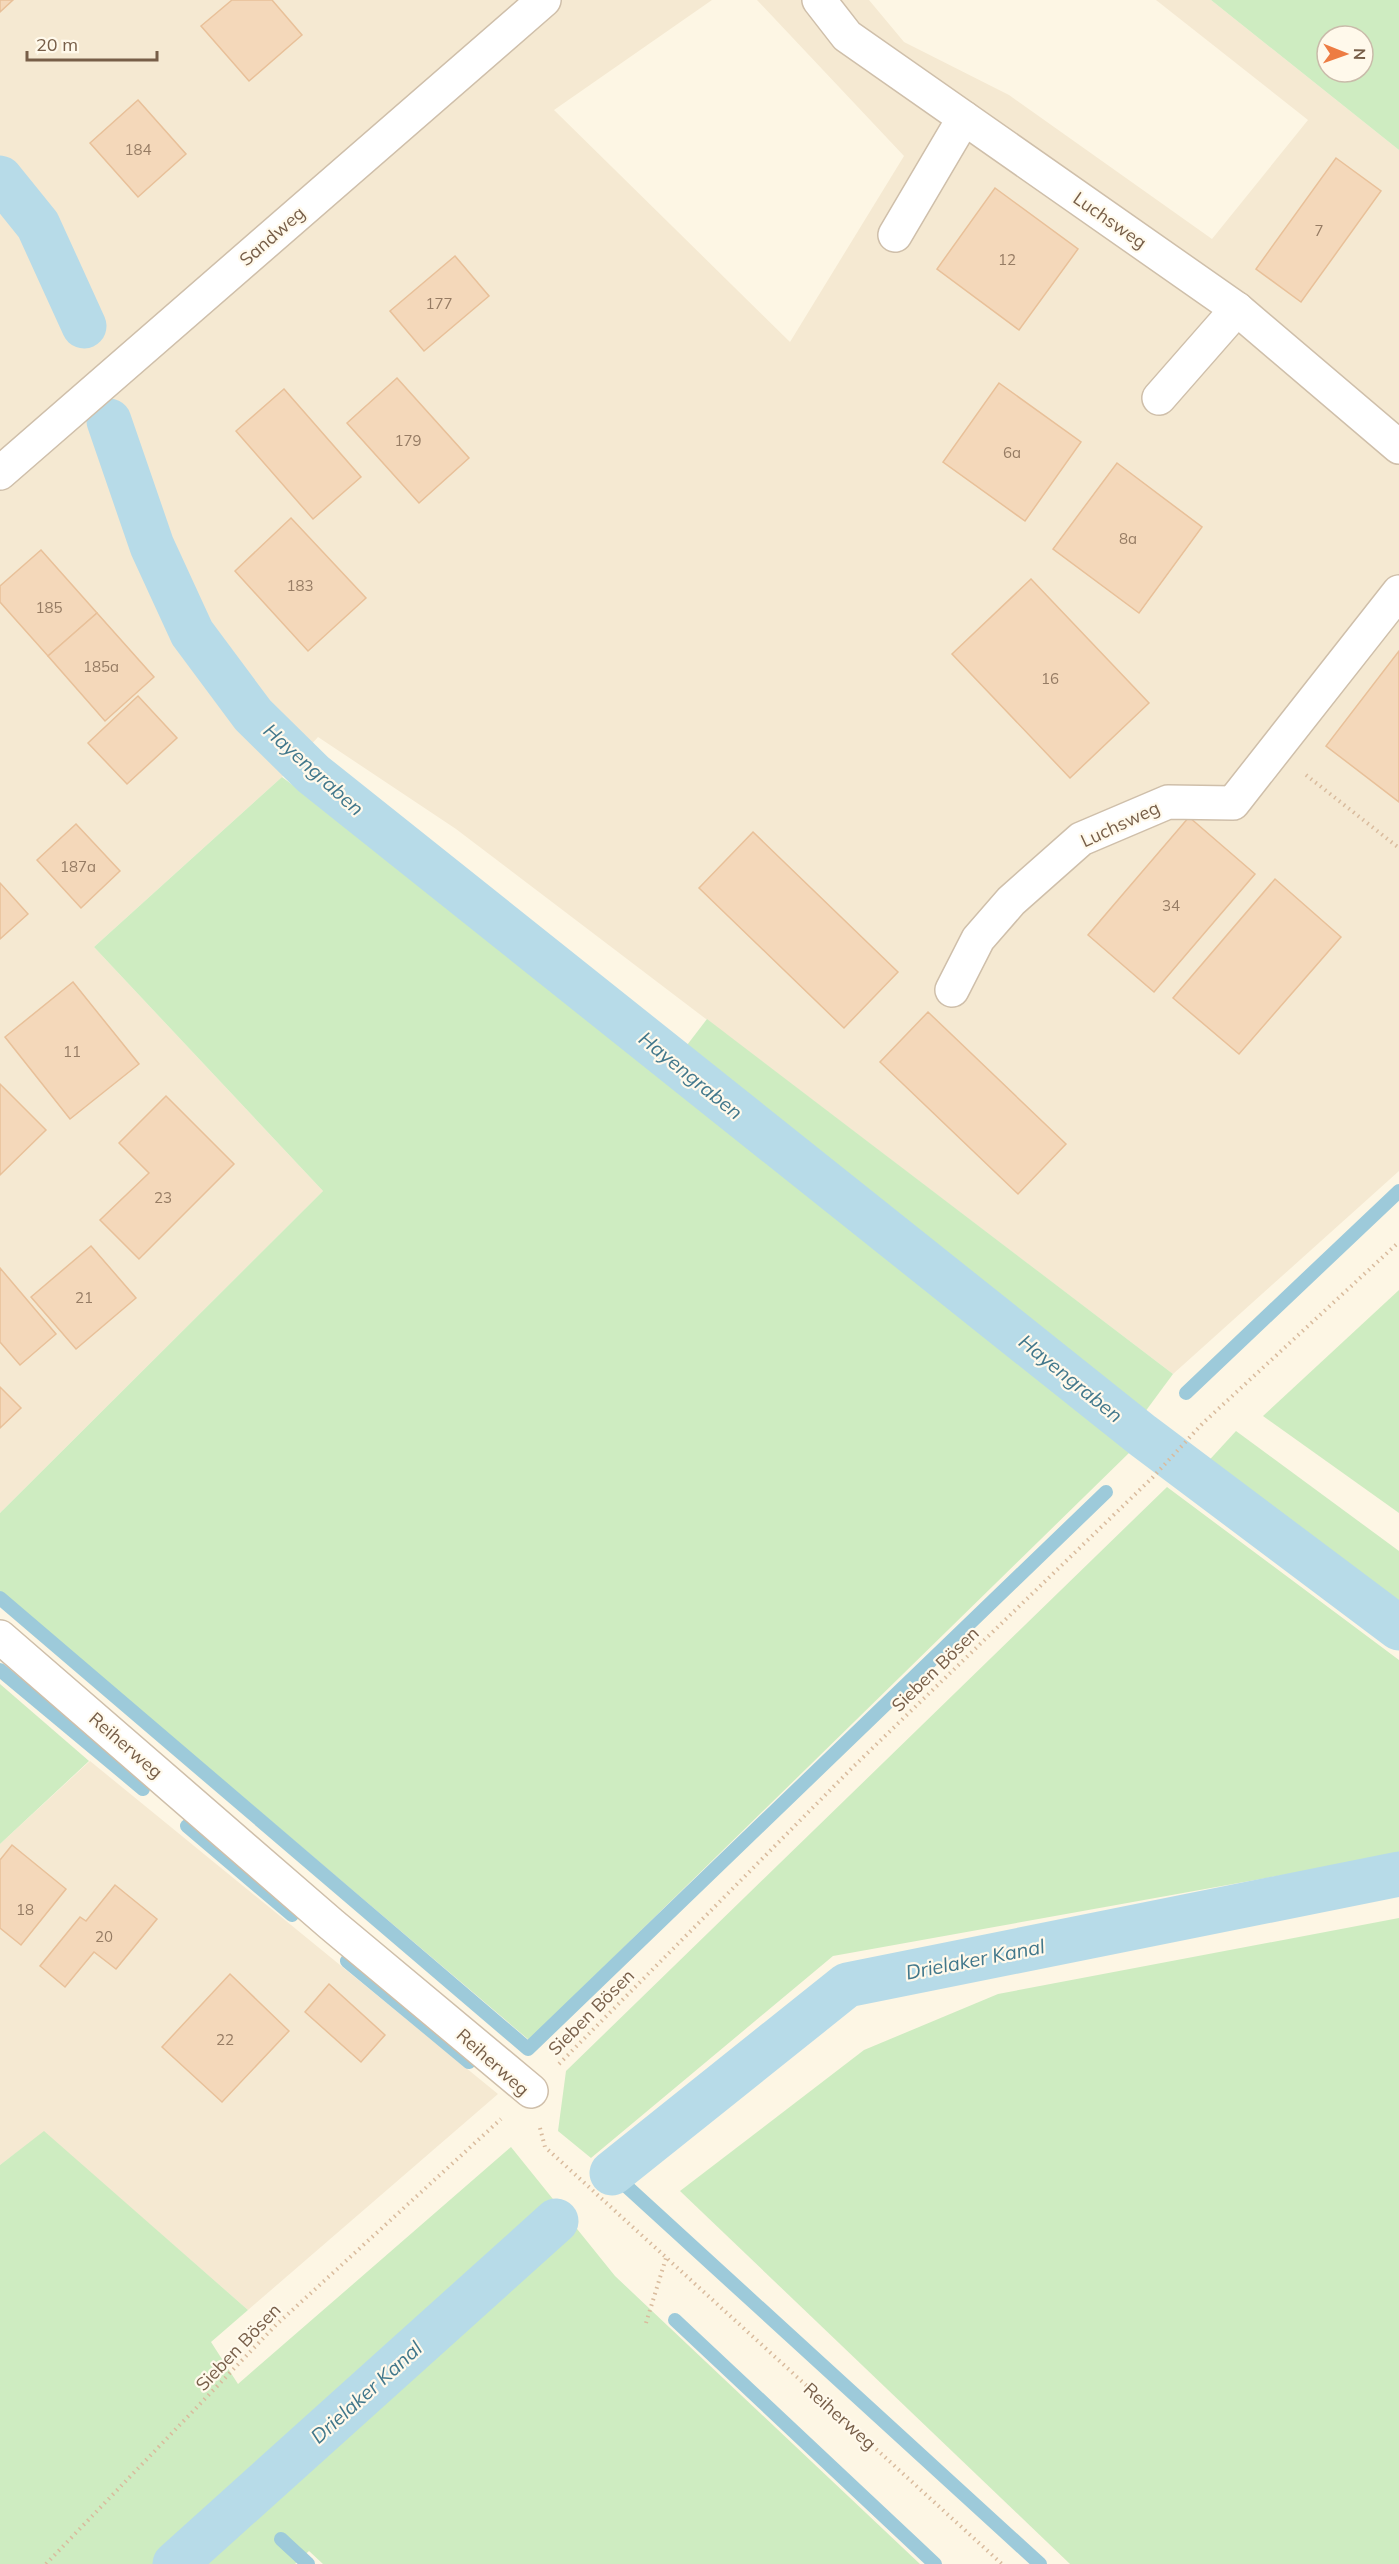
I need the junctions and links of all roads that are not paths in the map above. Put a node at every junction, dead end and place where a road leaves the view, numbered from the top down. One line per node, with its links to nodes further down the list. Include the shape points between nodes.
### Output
1 (544, 0): 8 (street, Sandweg)
2 (819, 0): 3 (street, Luchsweg, via 847,36)
3 (964, 118): 4 (street); 5 (street, Luchsweg)
4 (894, 235)
5 (1237, 309): 6 (street); 7 (street, Luchsweg)
6 (1159, 398)
7 (1399, 447)
8 (0, 473)
9 (1399, 592): 10 (street, Luchsweg, via 1233,802 1168,802 1081,839 1011,901 978,939)
10 (952, 990)
11 (0, 1637): 12 (street, Reiherweg, via 331,1924)
12 (531, 2091)

